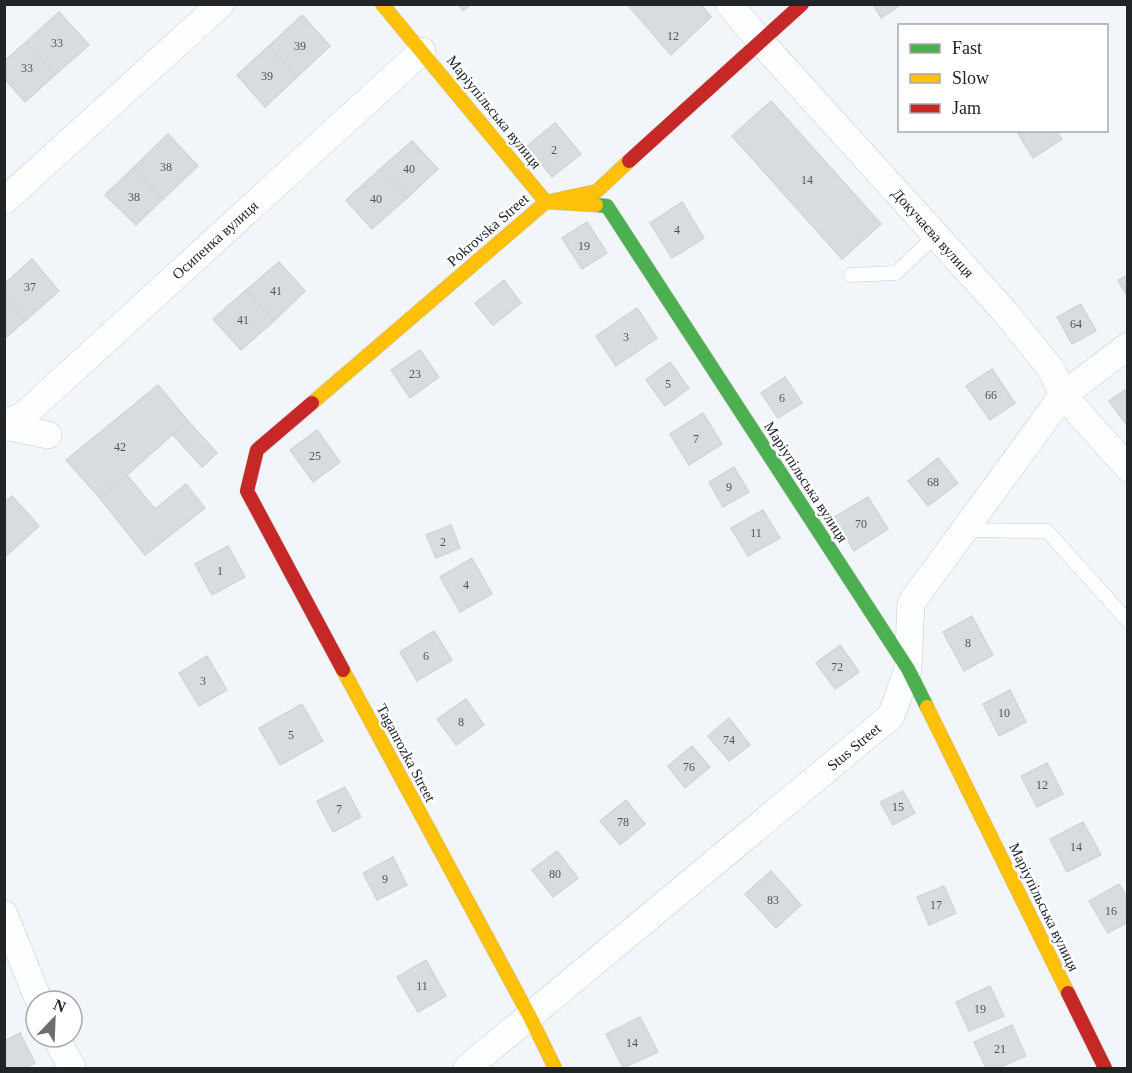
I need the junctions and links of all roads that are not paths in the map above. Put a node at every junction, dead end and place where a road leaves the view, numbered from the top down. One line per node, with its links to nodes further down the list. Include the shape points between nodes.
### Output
1 (221, 4): 7 (street)
2 (382, 4): 6 (street, Маріупільська вулиця)
3 (729, 4): 5 (street, Докучаєва вулиця)
4 (802, 4): 5 (street, Pokrovska Street)
5 (760, 41): 8 (street, Pokrovska Street, via 597,191); 9 (street, Докучаєва вулиця)
6 (422, 51): 8 (street, Маріупільська вулиця); 13 (street, Осипенка вулиця, via 25,414)
7 (4, 201)
8 (546, 202): 15 (street, Pokrovska Street); 19 (street, Маріупільська вулиця, via 607,206)
9 (936, 235): 10 (lane, via 896,273); 12 (street, Докучаєва вулиця, via 1051,369)
10 (851, 275)
11 (1128, 346): 12 (street, Stus Street)
12 (1063, 395): 16 (street, Докучаєва вулиця); 17 (street, Stus Street)
13 (4, 425): 14 (street)
14 (48, 435)
15 (257, 450): 22 (street, Taganrozka Street, via 247,491)
16 (1128, 468)
17 (964, 530): 18 (lane, via 1047,531); 19 (street, Stus Street, via 911,603)
18 (1128, 621)
19 (908, 669): 22 (street, Stus Street, via 891,716); 27 (street, Маріупільська вулиця)
20 (4, 914): 21 (street)
21 (34, 989)
22 (530, 1017): 25 (street, Stus Street); 26 (street, Taganrozka Street)
23 (62, 1049): 24 (street)
24 (72, 1068)
25 (467, 1068)
26 (555, 1068)
27 (1105, 1068)

